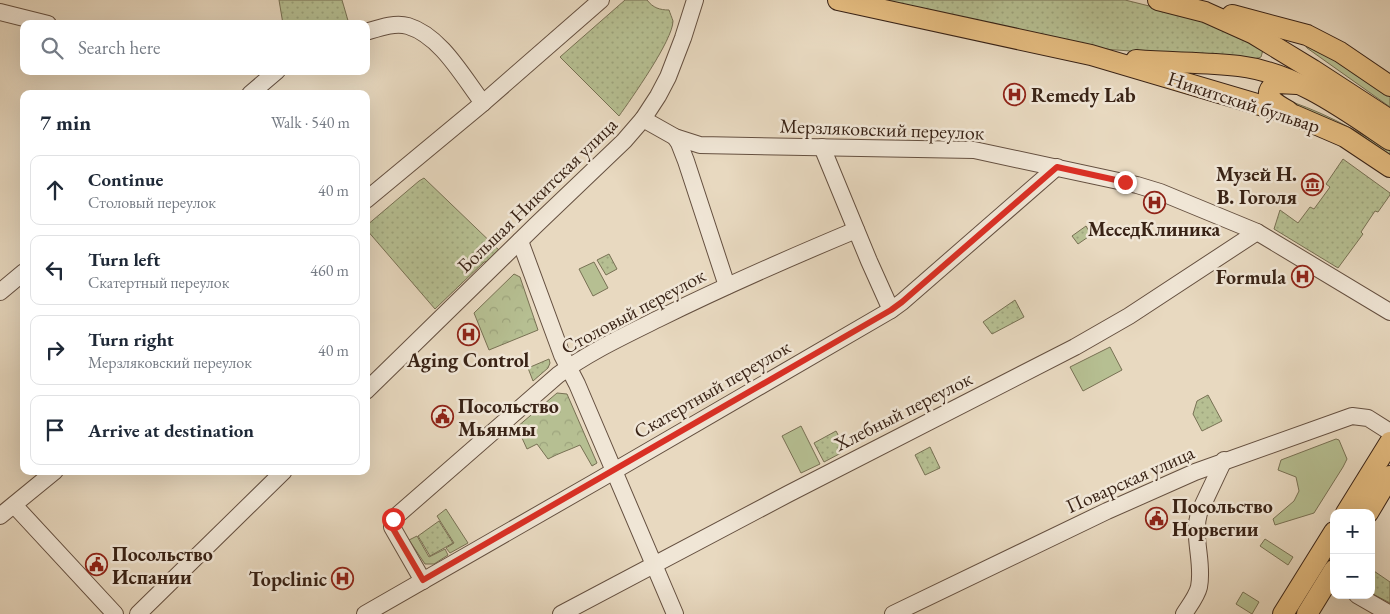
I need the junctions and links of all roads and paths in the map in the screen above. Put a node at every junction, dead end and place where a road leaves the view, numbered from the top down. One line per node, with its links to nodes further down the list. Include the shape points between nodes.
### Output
1 (601, 0): 15 (street)
2 (695, 0): 17 (street, Большая Никитская улица, via 668,77)
3 (838, 0): 10 (main road, Никитский бульвар)
4 (1158, 0): 6 (main road, Никитский бульвар)
5 (0, 12): 7 (street)
6 (1205, 12): 9 (main road, Никитский бульвар, via 1229,14); 12 (main road, Никитский бульвар, via 1254,34)
7 (32, 20)
8 (370, 31): 15 (street, via 394,25 421,32 440,47)
9 (1307, 35): 12 (main road, via 1294,38 1291,46); 13 (main road, Никитский бульвар, via 1340,52)
10 (1091, 55): 12 (main road, Никитский бульвар, via 1239,66); 16 (main road, Никитский бульвар)
11 (272, 75): 14 (street)
12 (1306, 77): 16 (main road, via 1277,83 1270,92 1273,102); 18 (main road, Никитский бульвар); 20 (main road, Никитский бульвар, via 1326,98)
13 (1390, 86)
14 (255, 90)
15 (483, 103): 24 (street)
16 (1294, 115): 23 (main road, Никитский бульвар, via 1345,137)
17 (643, 119): 19 (street, Мерзляковский переулок); 27 (street, Большая Никитская улица, via 624,142)
18 (1390, 120)
19 (674, 137): 21 (street, Мерзляковский переулок, via 712,146); 29 (street, via 686,161)
20 (1390, 140)
21 (822, 147): 22 (street, Мерзляковский переулок, via 974,150); 25 (street)
22 (1057, 167): 26 (street, Мерзляковский переулок, via 1148,188); 31 (street, Скатертный переулок)
23 (1390, 167)
24 (370, 197)
25 (856, 230): 29 (street, Столовый переулок); 31 (street)
26 (1257, 232): 32 (street, Мерзляковский переулок); 47 (street, Хлебный переулок, via 1103,332)
27 (520, 241): 33 (street); 34 (street, Большая Никитская улица)
28 (20, 275): 30 (street)
29 (727, 286): 33 (street, Столовый переулок)
30 (0, 292)
31 (891, 310): 38 (street, Скатертный переулок)
32 (1390, 312)
33 (568, 367): 38 (street); 48 (street, Столовый переулок, via 393,519 392,527)
34 (370, 387)
35 (1390, 432): 37 (street, Поварская улица, via 1368,418 1352,416)
36 (1390, 442): 43 (main road)
37 (1224, 460): 56 (street, Поварская улица, via 1107,511); 57 (street, via 1196,522 1199,588)
38 (614, 471): 47 (street); 48 (street, Скатертный переулок)
39 (50, 475): 42 (street)
40 (280, 475): 52 (street)
41 (1390, 476): 44 (main road)
42 (14, 505): 45 (street); 51 (street)
43 (1348, 509)
44 (1370, 509)
45 (0, 516)
46 (1330, 538): 58 (main road)
47 (653, 566): 54 (street, Хлебный переулок); 55 (street)
48 (423, 580): 53 (street, Скатертный переулок)
49 (1330, 581): 59 (main road)
50 (1364, 599): 60 (street)
51 (115, 614)
52 (138, 614)
53 (365, 614)
54 (561, 614)
55 (675, 614)
56 (893, 614)
57 (1184, 614)
58 (1283, 614)
59 (1307, 614)
60 (1390, 614)

